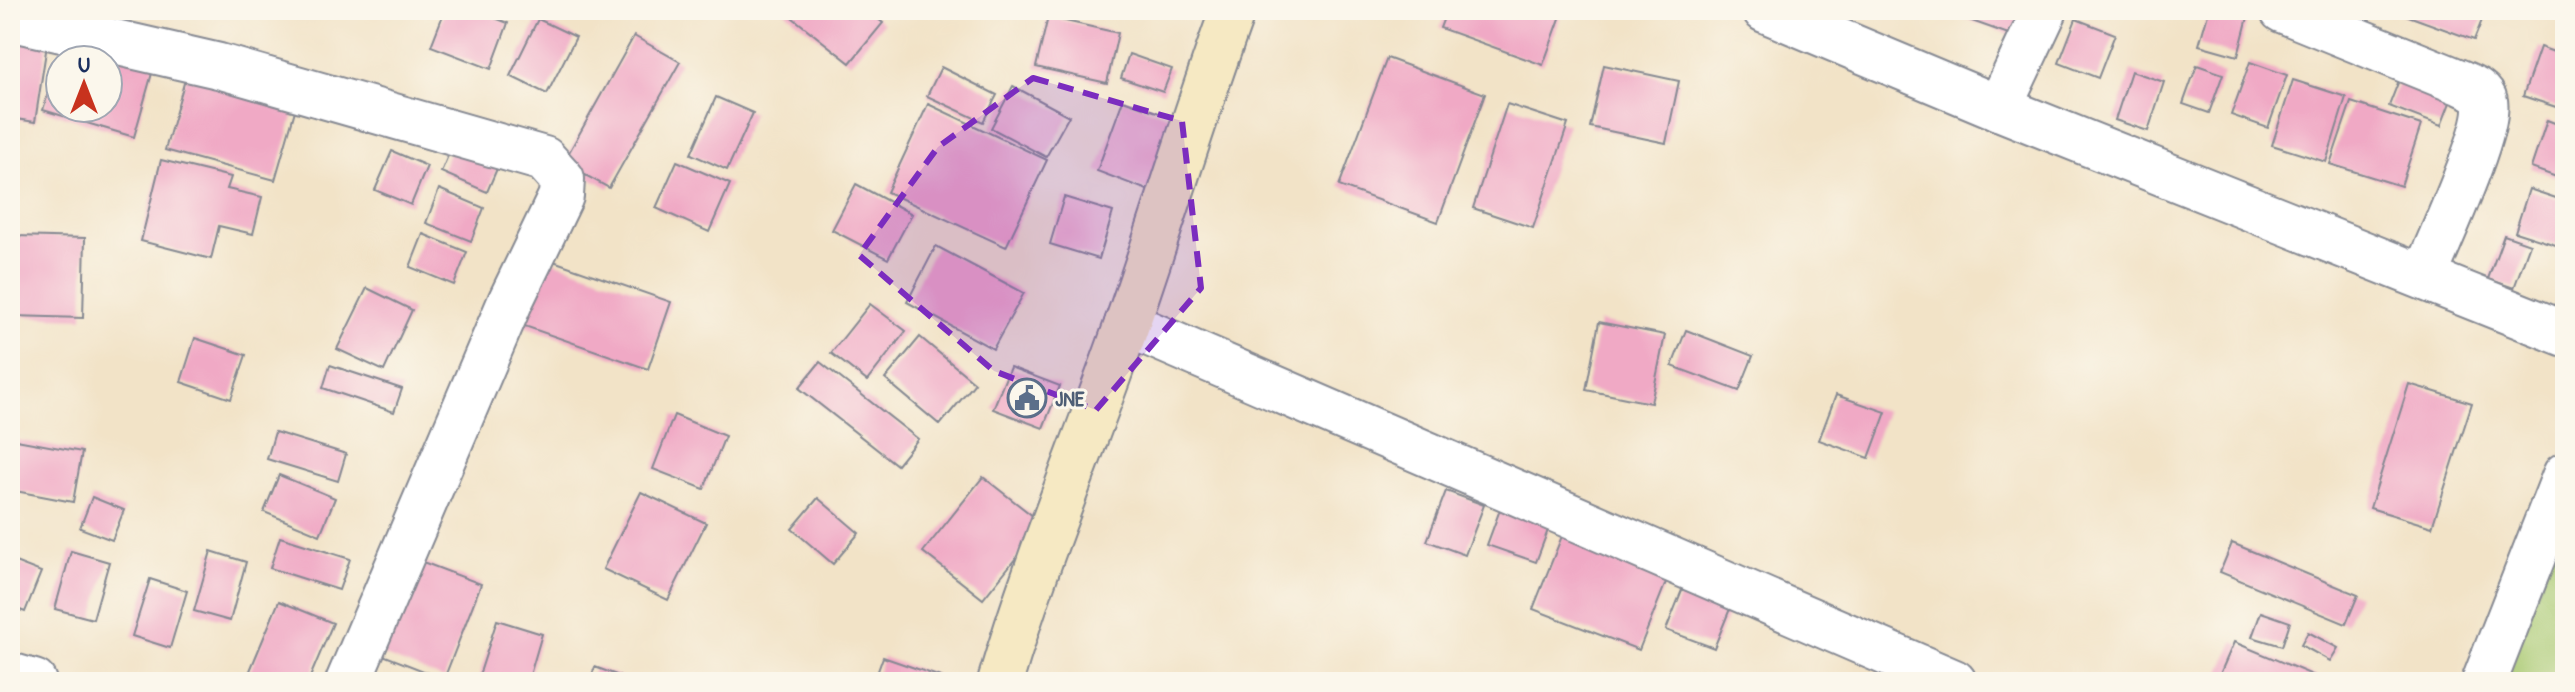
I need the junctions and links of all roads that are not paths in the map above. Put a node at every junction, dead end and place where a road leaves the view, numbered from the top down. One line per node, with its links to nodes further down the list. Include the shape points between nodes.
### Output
1 (1233, 10): 8 (main road)
2 (1765, 10): 6 (street)
3 (2045, 10): 6 (street)
4 (2282, 10): 7 (street, via 2462,83 2485,100 2474,152)
5 (10, 18): 13 (street, via 207,63 544,159 562,179 561,196 510,302)
6 (1999, 108): 7 (street)
7 (2425, 275): 9 (street)
8 (1127, 324): 14 (main road); 15 (street)
9 (2565, 334)
10 (2565, 475): 16 (street)
11 (10, 675): 12 (street)
12 (34, 682)
13 (348, 682)
14 (1000, 682)
15 (1954, 682)
16 (2484, 682)

